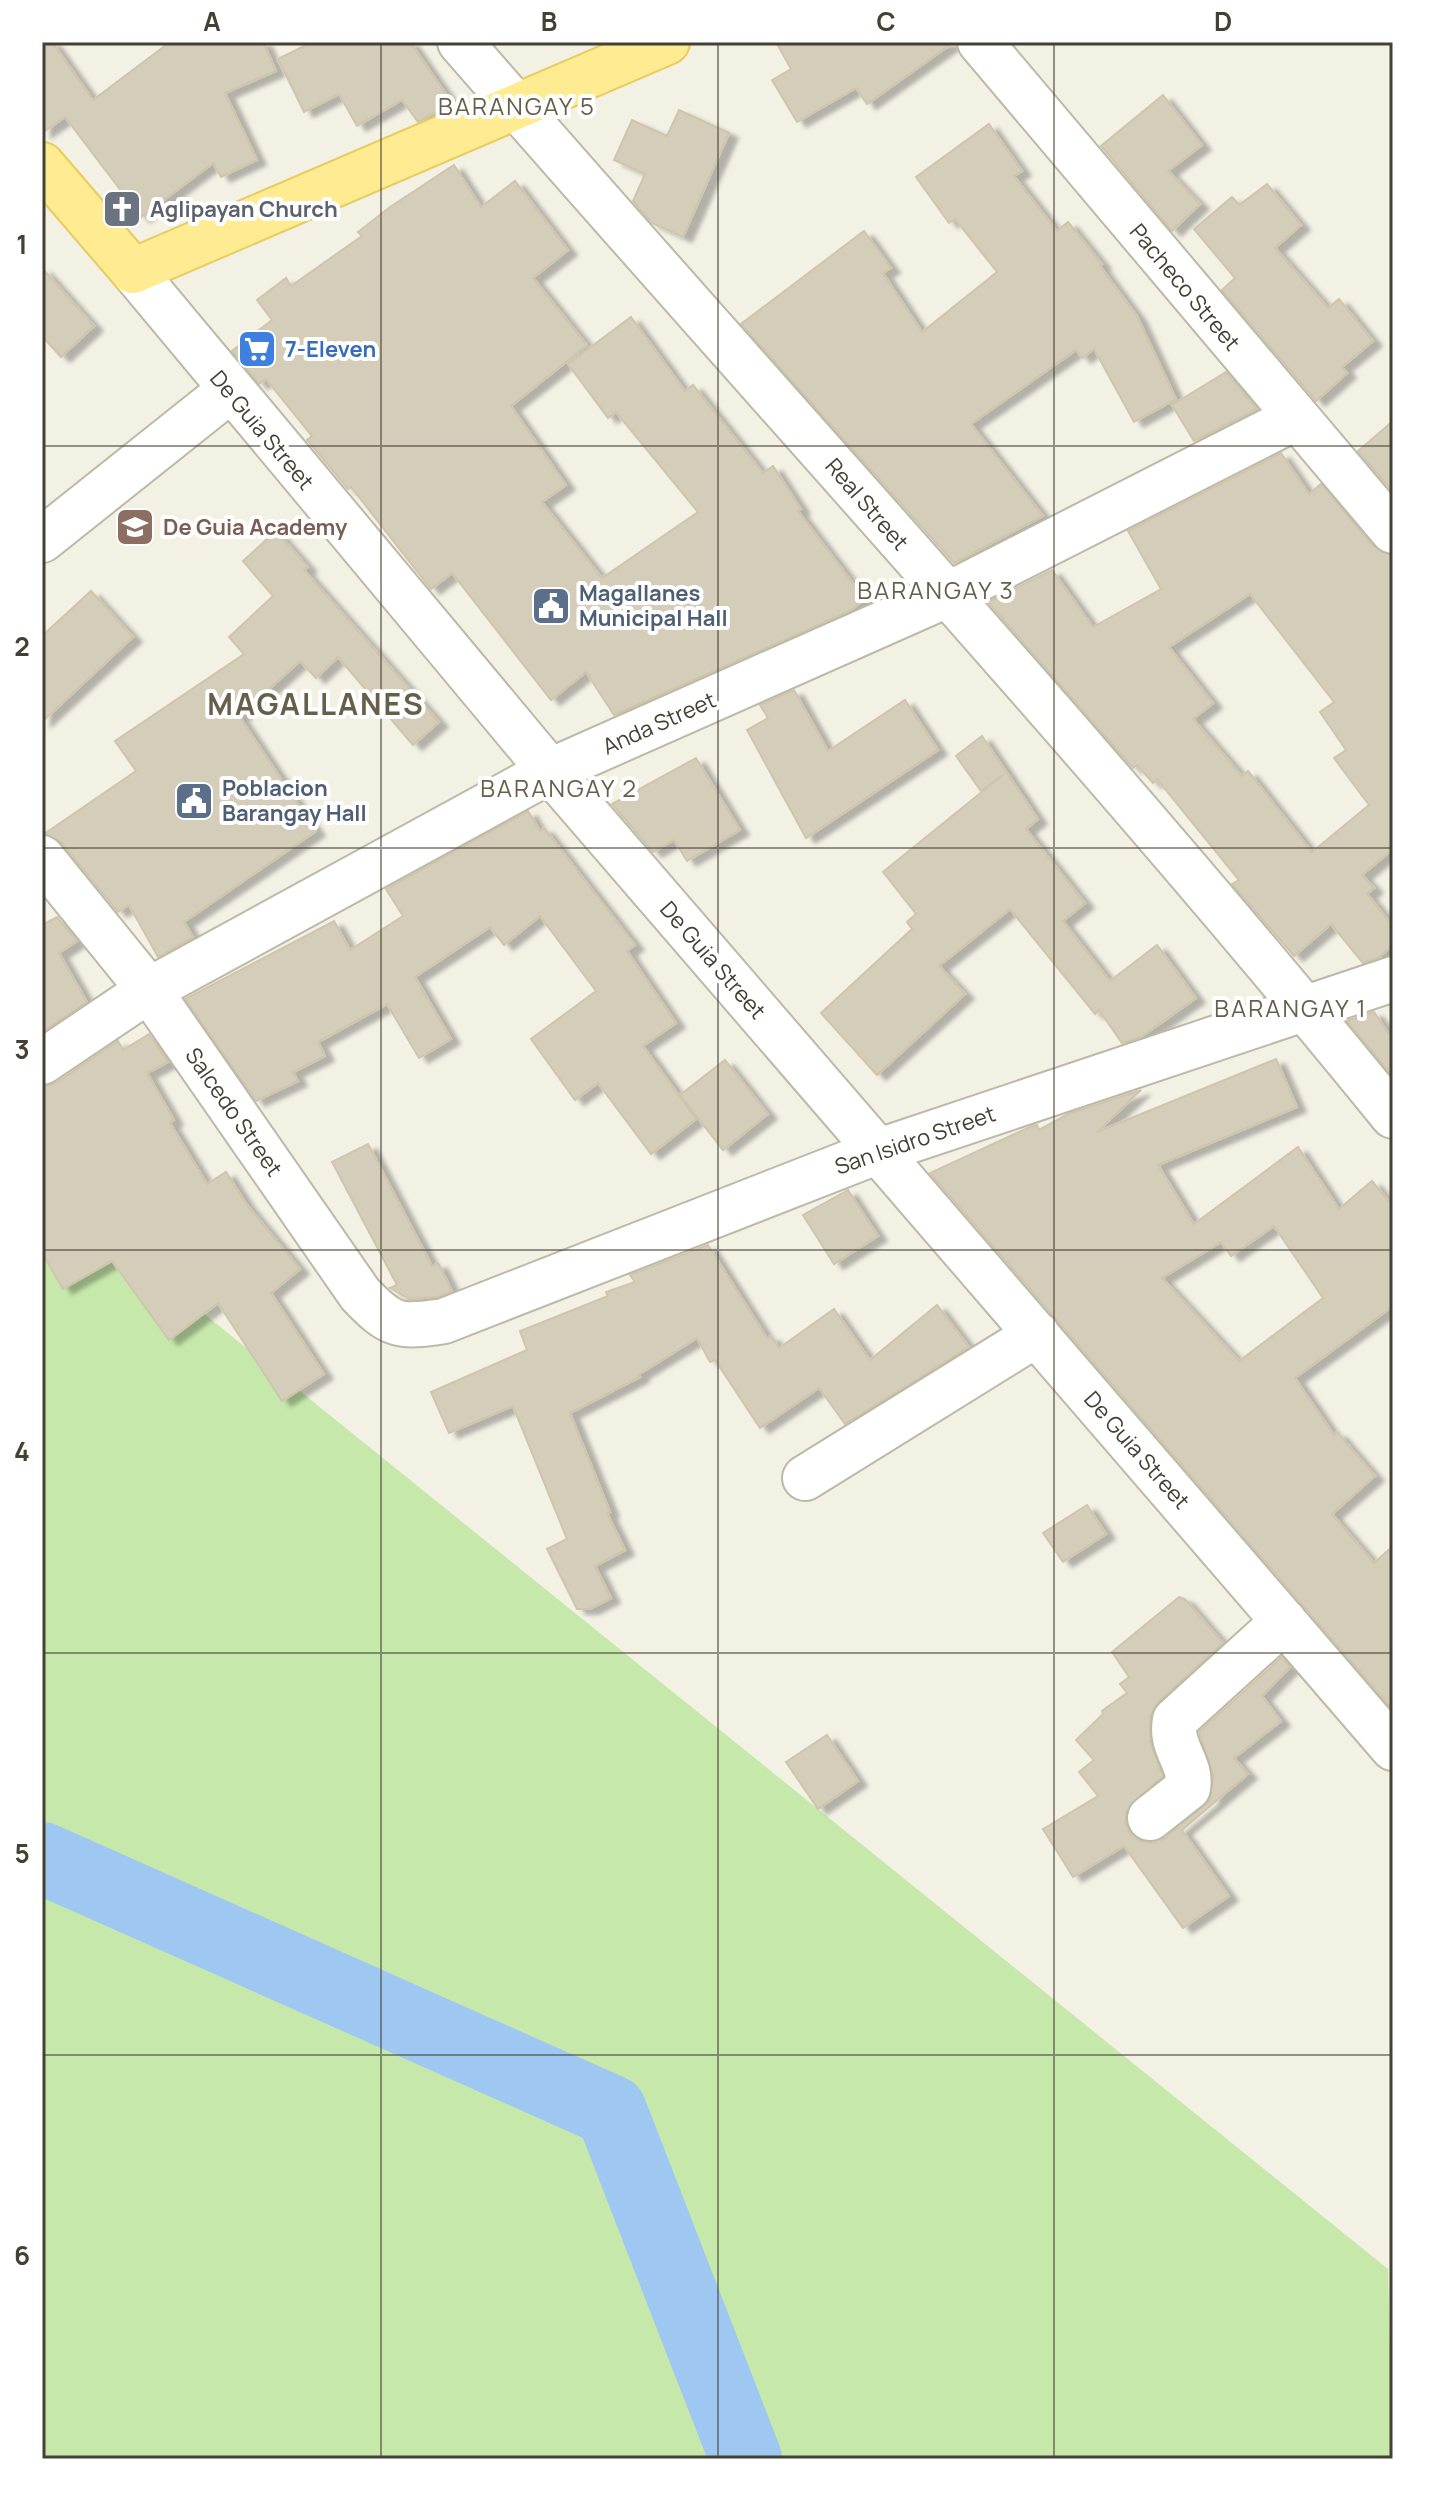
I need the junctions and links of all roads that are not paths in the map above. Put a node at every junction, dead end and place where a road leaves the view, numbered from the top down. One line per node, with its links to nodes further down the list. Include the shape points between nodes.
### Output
1 (460, 42): 4 (street, Real Street)
2 (667, 42): 4 (main road)
3 (980, 42): 8 (street, Pacheco Street)
4 (518, 109): 6 (main road); 11 (street, Real Street)
5 (42, 165): 6 (main road, De Guia Street)
6 (133, 271): 7 (street, De Guia Street)
7 (229, 391): 10 (street); 12 (street, De Guia Street)
8 (1295, 418): 9 (street, Pacheco Street); 11 (street, Anda Street)
9 (1393, 531)
10 (42, 540)
11 (947, 595): 12 (street, Anda Street); 16 (street, Real Street)
12 (550, 771): 15 (street, Anda Street); 19 (street, De Guia Street)
13 (42, 858): 15 (street, Salcedo Street)
14 (1393, 979): 16 (street, San Isidro Street)
15 (149, 990): 17 (street, Anda Street); 20 (street, Salcedo Street, via 360,1294 384,1319 397,1324)
16 (1306, 1010): 18 (street, Real Street); 19 (street, San Isidro Street)
17 (42, 1062)
18 (1393, 1116)
19 (879, 1151): 20 (street, San Isidro Street); 21 (street, De Guia Street)
20 (444, 1321)
21 (1037, 1334): 22 (street); 23 (street, De Guia Street)
22 (805, 1478)
23 (1284, 1621): 24 (street, De Guia Street); 25 (street, via 1175,1720 1174,1745 1188,1772 1188,1788)
24 (1393, 1748)
25 (1150, 1818)

